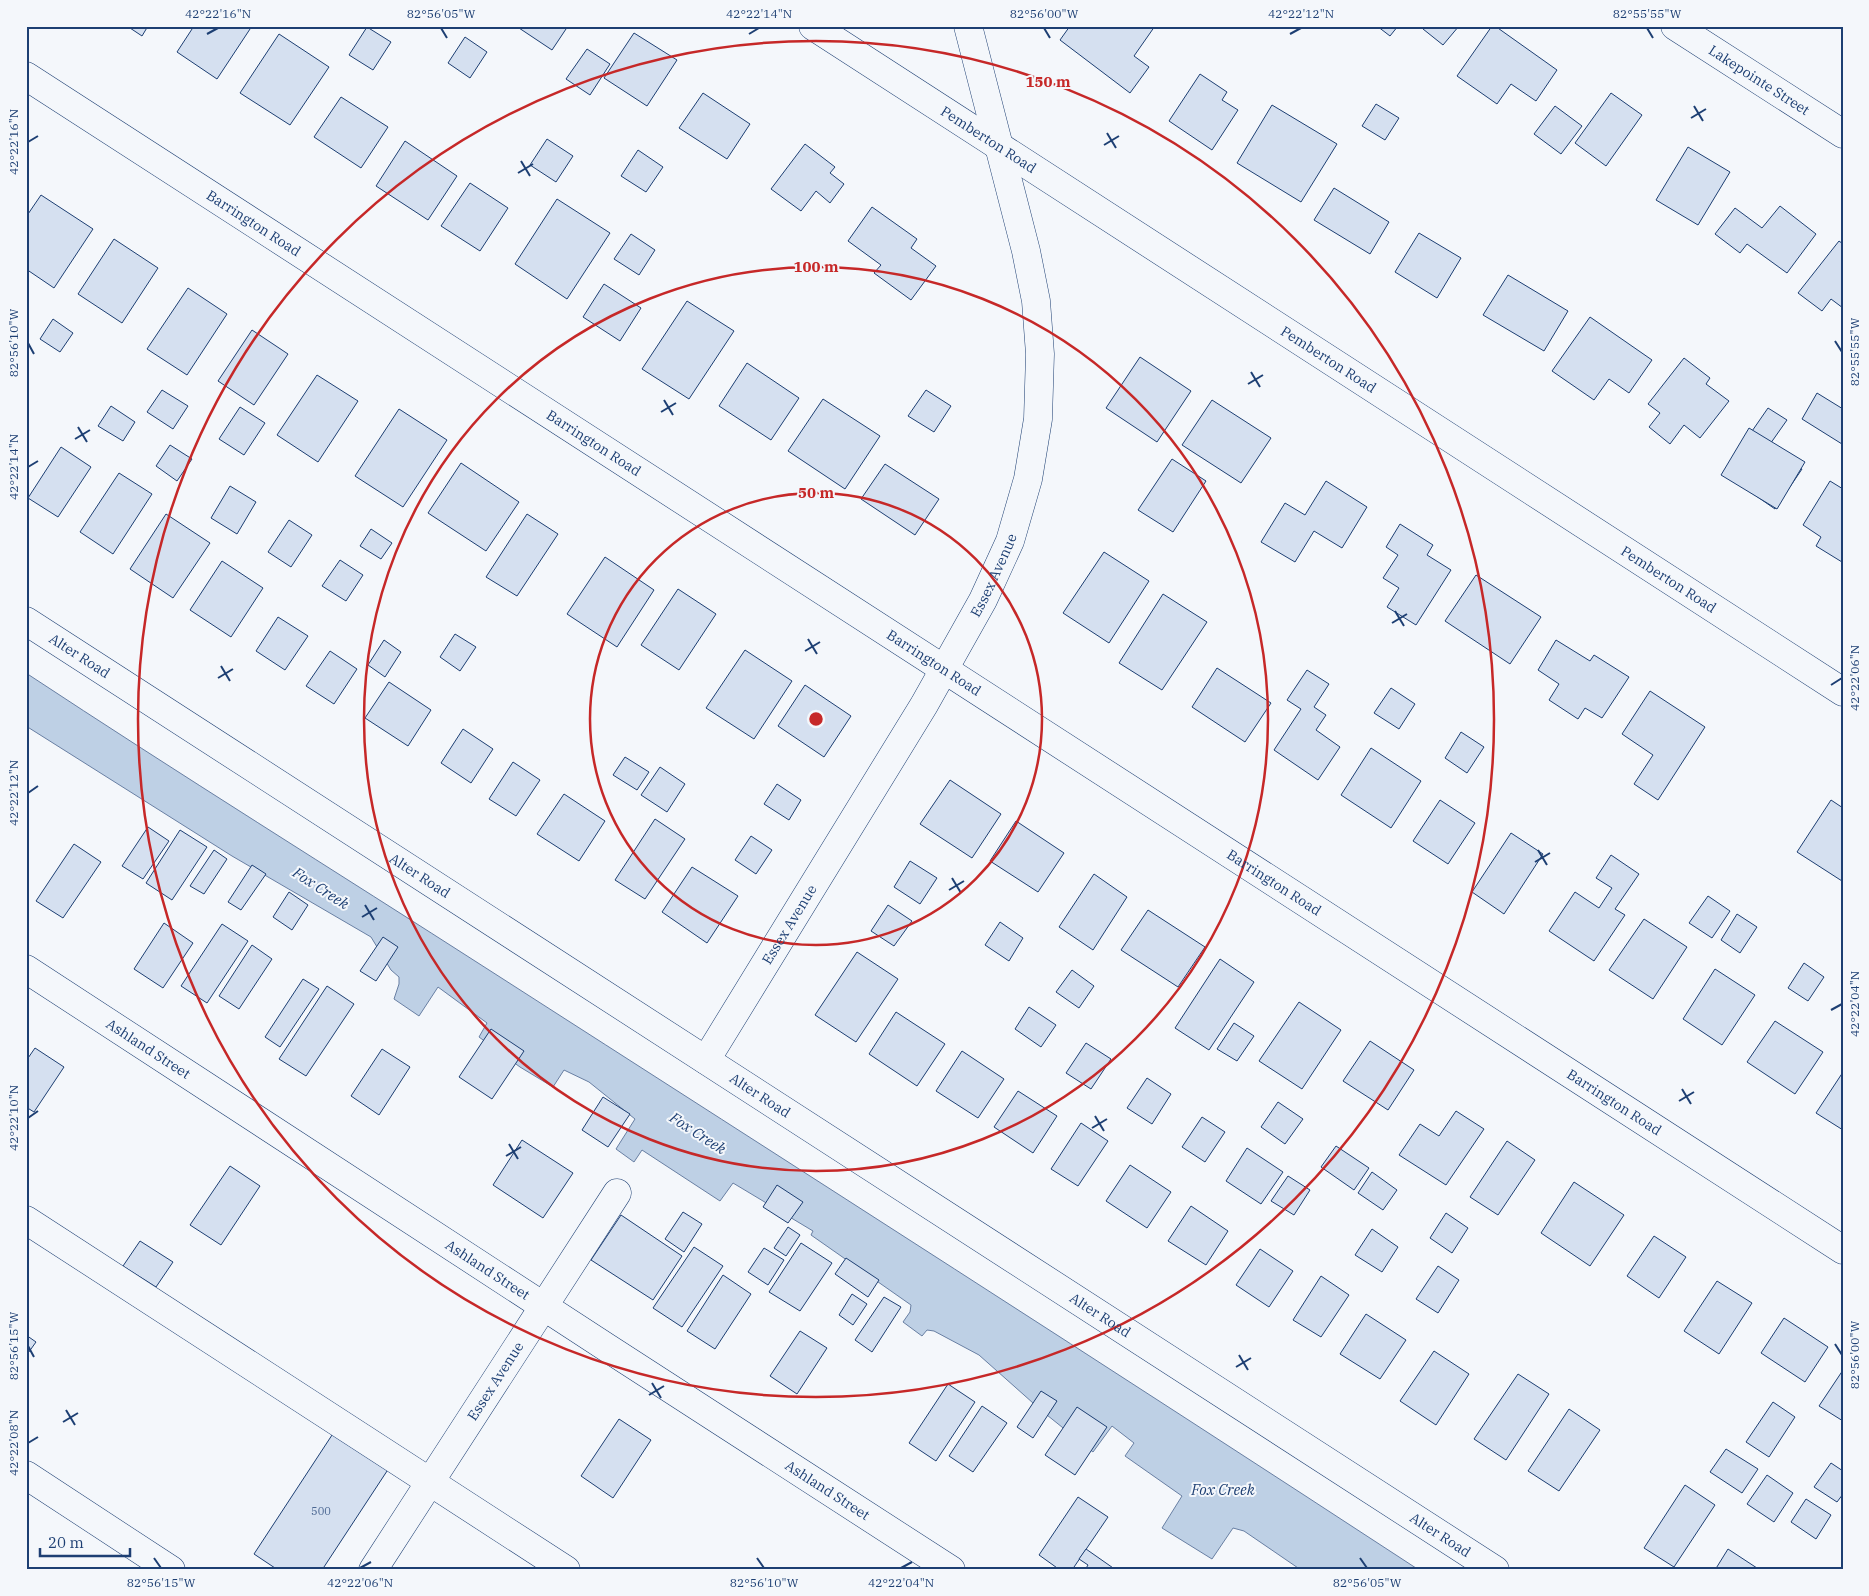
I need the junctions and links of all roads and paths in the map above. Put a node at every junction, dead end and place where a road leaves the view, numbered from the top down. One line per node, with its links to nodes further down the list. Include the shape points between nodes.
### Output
1 (813, 26): 6 (street, Pemberton Road)
2 (968, 26): 6 (street, Essex Avenue)
3 (1675, 26): 5 (street, Lakepointe Street)
4 (26, 76): 8 (street, Barrington Road)
5 (1843, 134)
6 (998, 146): 8 (street, Essex Avenue, via 1036,301 1040,354 1038,419 1028,478 1010,541 983,600); 9 (street, Pemberton Road)
7 (26, 621): 11 (street, Alter Road)
8 (944, 669): 11 (street, Essex Avenue); 14 (street, Barrington Road)
9 (1843, 692)
10 (26, 969): 15 (street, Ashland Street)
11 (706, 1060): 22 (street, Alter Road)
12 (617, 1193): 15 (street, Essex Avenue)
13 (26, 1220): 17 (street)
14 (1843, 1250)
15 (544, 1305): 17 (street, Essex Avenue); 21 (street, Ashland Street)
16 (26, 1475): 18 (street)
17 (430, 1482): 19 (street, Essex Avenue); 20 (street)
18 (171, 1570)
19 (373, 1570)
20 (566, 1570)
21 (951, 1570)
22 (1495, 1570)

